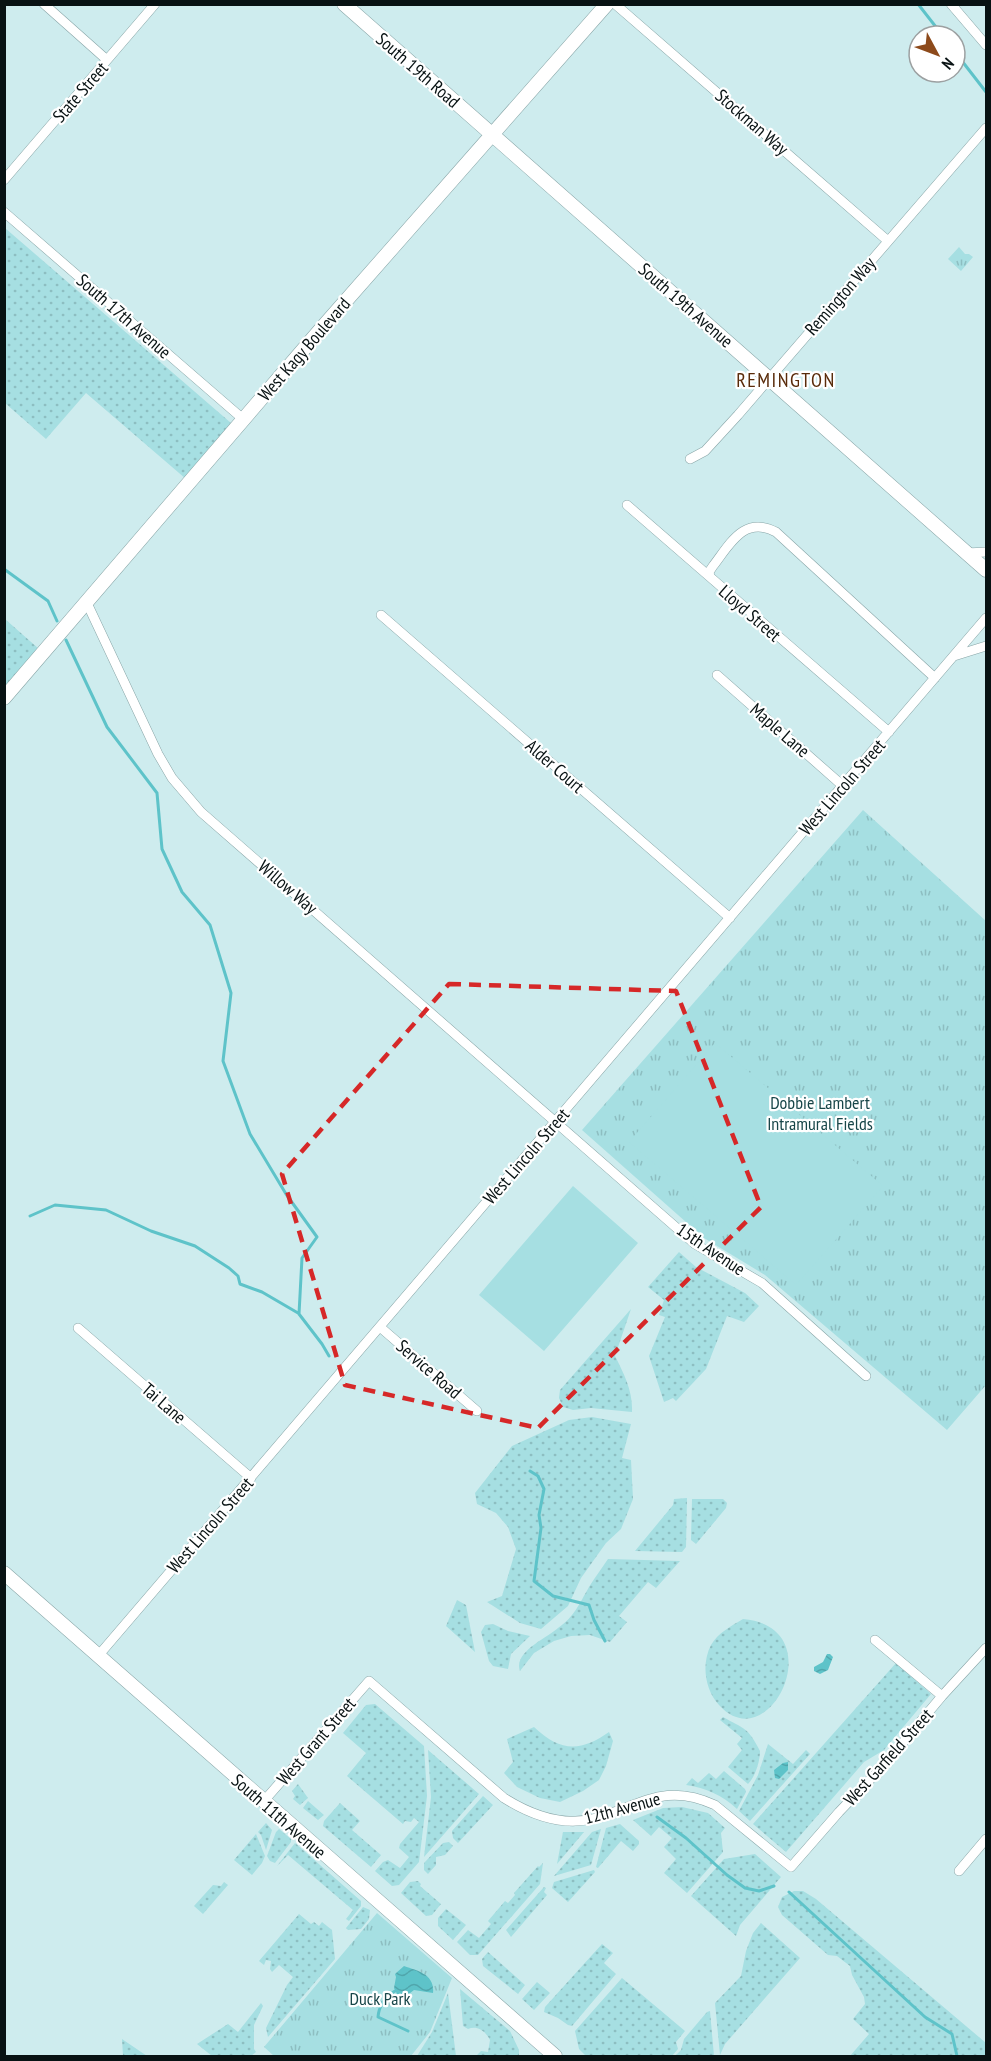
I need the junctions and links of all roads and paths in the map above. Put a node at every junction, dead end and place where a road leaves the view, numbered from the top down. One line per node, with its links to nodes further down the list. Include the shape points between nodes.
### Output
1 (44, 4): 8 (street)
2 (155, 4): 8 (street, State Street)
3 (344, 4): 10 (main road, South 19th Road)
4 (608, 4): 10 (main road, West Kagy Boulevard)
5 (615, 4): 13 (street, Stockman Way)
6 (951, 4): 7 (street)
7 (987, 45)
8 (107, 60): 11 (street, State Street)
9 (987, 128): 13 (street, Remington Way)
10 (493, 135): 14 (main road, South 19th Avenue); 15 (main road, West Kagy Boulevard)
11 (4, 180)
12 (4, 212): 15 (street, South 17th Avenue)
13 (888, 241): 14 (street, Remington Way)
14 (770, 379): 16 (street, Remington Way, via 705,451); 19 (main road, South 19th Avenue)
15 (243, 419): 22 (main road, West Kagy Boulevard)
16 (690, 459)
17 (627, 505): 21 (street)
18 (987, 552): 19 (street)
19 (967, 553): 20 (main road, South 19th Avenue)
20 (987, 570)
21 (710, 577): 28 (street, Lloyd Street, via 709,572 739,533 767,527); 30 (street, Lloyd Street)
22 (86, 601): 29 (main road, West Kagy Boulevard); 33 (street, Willow Way, via 158,754 172,778 201,812)
23 (381, 615): 32 (street, Alder Court)
24 (987, 618): 26 (street, West Lincoln Street)
25 (987, 646): 26 (street)
26 (954, 656): 28 (street, West Lincoln Street)
27 (717, 675): 31 (street, Maple Lane)
28 (935, 678): 30 (street, West Lincoln Street)
29 (4, 698)
30 (889, 732): 31 (street, West Lincoln Street)
31 (843, 786): 32 (street, West Lincoln Street)
32 (730, 918): 33 (street, West Lincoln Street)
33 (556, 1121): 34 (street, West Lincoln Street); 36 (street, 15th Avenue, via 696,1244 762,1283)
34 (380, 1327): 37 (street, Service Road); 38 (street, West Lincoln Street)
35 (78, 1328): 38 (street, Tai Lane)
36 (867, 1376)
37 (477, 1411)
38 (251, 1478): 42 (street, West Lincoln Street)
39 (4, 1573): 42 (main road, South 11th Avenue)
40 (875, 1640): 44 (street)
41 (987, 1648): 44 (street, West Garfield Street)
42 (98, 1656): 45 (main road, South 11th Avenue)
43 (369, 1681): 45 (street, West Grant Street); 47 (street, 12th Avenue, via 520,1809 547,1819 585,1820 650,1798 681,1795 715,1805)
44 (942, 1696): 47 (street, West Garfield Street)
45 (263, 1802): 49 (main road, South 11th Avenue)
46 (987, 1839): 48 (street)
47 (791, 1868)
48 (959, 1871)
49 (555, 2056)

